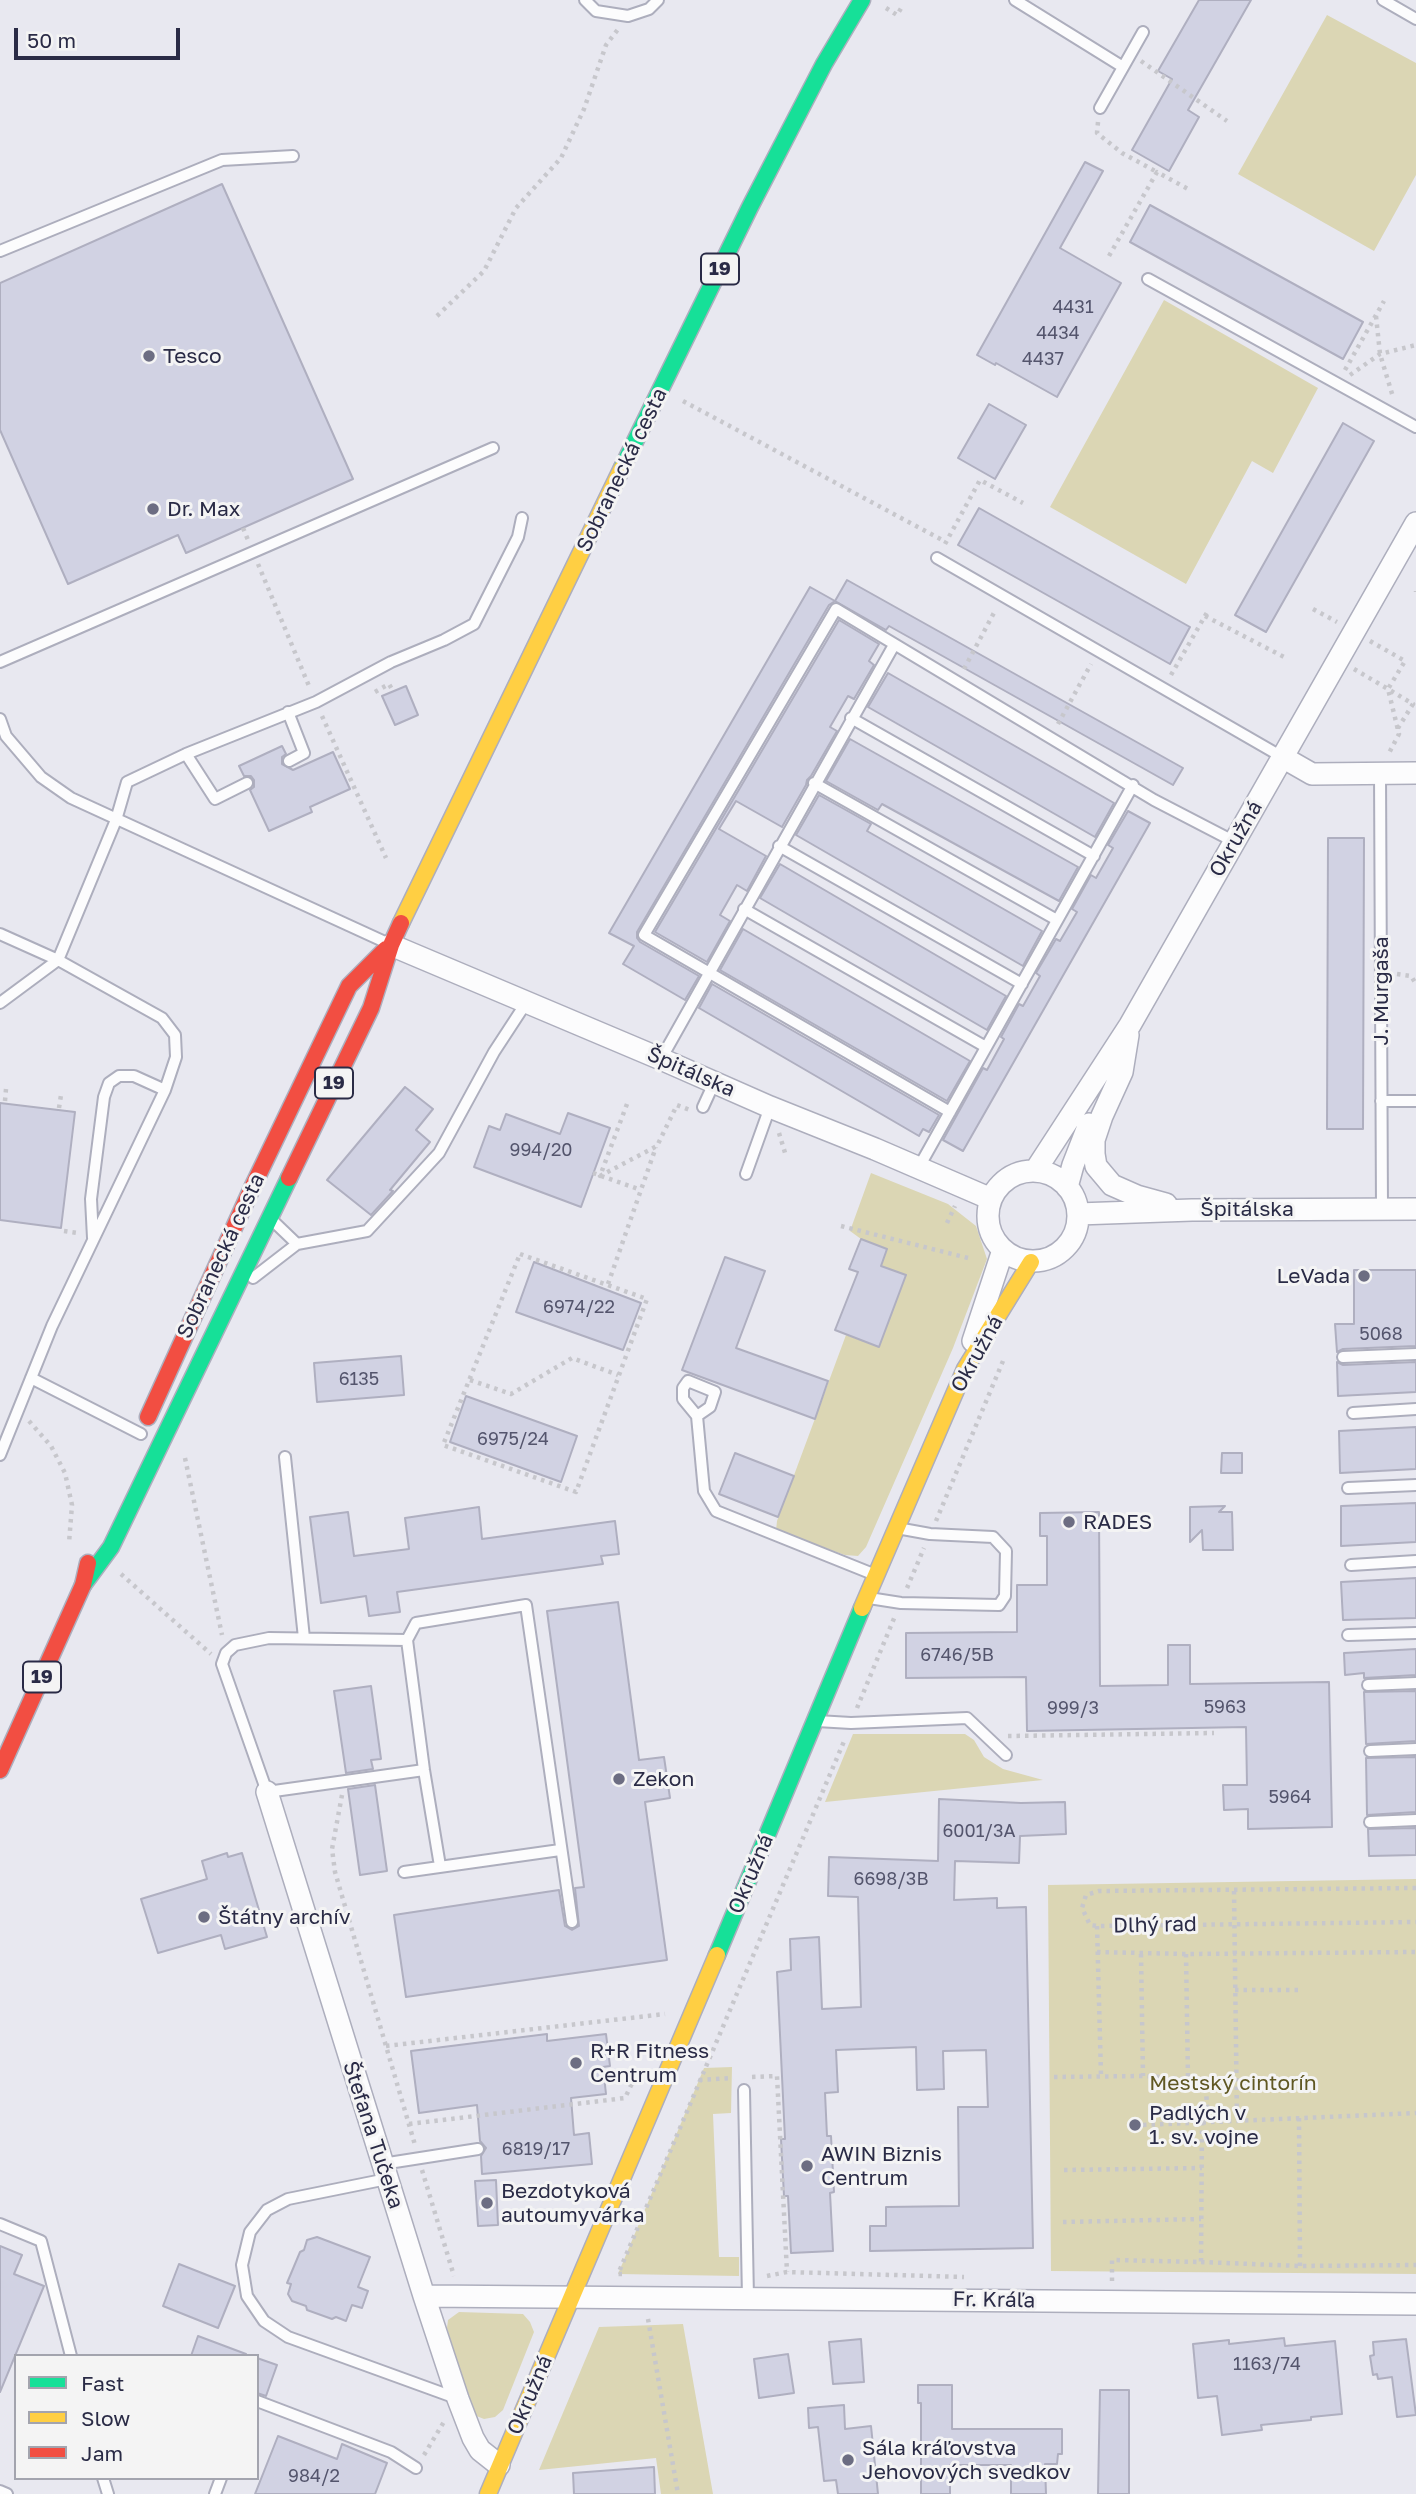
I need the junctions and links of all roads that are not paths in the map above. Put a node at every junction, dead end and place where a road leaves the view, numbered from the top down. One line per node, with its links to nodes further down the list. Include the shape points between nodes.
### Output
1 (585, 0): 2 (lane, via 596,11 628,16 649,9)
2 (658, 0)
3 (863, 0): 38 (main road, Sobranecká cesta / 19, via 824,64 661,389)
4 (1015, 0): 8 (lane)
5 (1383, 0): 6 (lane)
6 (1416, 19)
7 (1143, 32): 8 (lane)
8 (1123, 67): 9 (lane)
9 (1100, 108)
10 (293, 156): 11 (lane, via 222,160)
11 (0, 251)
12 (1148, 279): 13 (lane)
13 (1416, 427)
14 (493, 448): 19 (lane)
15 (522, 517): 20 (lane, via 518,537 474,624)
16 (1416, 523): 24 (street, Okružná)
17 (937, 558): 24 (lane)
18 (894, 645): 21 (lane); 30 (lane); 40 (lane, via 836,610 645,935)
19 (0, 662)
20 (288, 712): 23 (lane); 25 (lane, via 304,753)
21 (851, 718): 29 (lane); 34 (lane)
22 (0, 719): 31 (lane, via 6,736 41,777)
23 (187, 754): 28 (lane, via 215,799); 31 (lane, via 127,782)
24 (1284, 758): 26 (street, via 1312,774); 32 (street, Okružná)
25 (289, 761)
26 (1380, 773): 27 (street); 49 (lane, J. Murgaša)
27 (1416, 774)
28 (247, 783)
29 (814, 783): 33 (lane); 36 (lane)
30 (1133, 785): 32 (lane); 34 (lane)
31 (116, 820): 38 (lane); 39 (lane)
32 (1235, 842): 44 (street, Okružná)
33 (779, 846): 35 (lane); 41 (lane)
34 (1094, 856): 36 (lane)
35 (744, 909): 40 (lane); 45 (lane)
36 (1057, 920): 41 (lane)
37 (0, 934): 39 (lane)
38 (391, 945): 43 (street, Špitálska); 59 (main road, Sobranecká cesta / 19, via 371,1008); 59 (main road, Sobranecká cesta / 19, via 349,986)
39 (58, 960): 42 (lane); 48 (lane, via 163,1018 175,1035 176,1057)
40 (709, 973): 46 (lane); 53 (lane)
41 (1022, 984): 45 (lane)
42 (0, 1003)
43 (526, 1003): 46 (street, Špitálska); 65 (lane, via 439,1153 367,1231)
44 (1130, 1025): 55 (street, Okružná); 57 (street); 62 (street, via 1122,1072 1094,1140 1096,1166 1122,1190)
45 (986, 1047): 53 (lane)
46 (661, 1059): 47 (street, Špitálska)
47 (714, 1083): 51 (street, Špitálska); 52 (lane)
48 (164, 1090): 64 (lane); 64 (lane, via 134,1076 119,1076 109,1083 91,1199)
49 (1381, 1101): 50 (lane); 60 (lane, J. Murgaša)
50 (1416, 1101)
51 (770, 1107): 54 (street, Špitálska); 56 (lane)
52 (702, 1110)
53 (950, 1112): 54 (lane)
54 (919, 1167): 58 (street, Špitálska)
55 (1034, 1171): 57 (street); 58 (street, via 1009,1178)
56 (746, 1174)
57 (1066, 1186): 63 (street)
58 (991, 1199): 66 (street, via 989,1226)
59 (260, 1203): 65 (lane); 68 (main road, Sobranecká cesta / 19); 76 (main road, Sobranecká cesta / 19)
60 (1382, 1209): 61 (street, Špitálska); 62 (street, Špitálska)
61 (1416, 1209)
62 (1192, 1210): 63 (street, Špitálska)
63 (1078, 1214): 67 (street, via 1071,1240 1063,1250)
64 (93, 1240): 72 (lane)
65 (298, 1244): 68 (lane)
66 (1003, 1250): 67 (street); 71 (street)
67 (1031, 1262): 71 (main road, Okružná)
68 (234, 1292): 86 (main road, Sobranecká cesta / 19, via 111,1547)
69 (1416, 1354): 70 (lane)
70 (1343, 1357)
71 (965, 1369): 81 (main road, Okružná)
72 (31, 1378): 76 (lane); 77 (lane)
73 (1416, 1409): 74 (lane)
74 (1353, 1413)
75 (697, 1416): 85 (lane, via 704,1492 716,1511)
76 (138, 1440)
77 (0, 1455)
78 (285, 1457): 90 (lane)
79 (1416, 1485): 80 (lane)
80 (1348, 1488)
81 (896, 1528): 85 (main road, Okružná); 87 (lane, via 930,1535 993,1537 1006,1551 1006,1596 999,1605)
82 (93, 1546): 86 (main road, Sobranecká cesta / 19)
83 (1416, 1561): 84 (lane)
84 (1350, 1564)
85 (876, 1575): 87 (main road, Okružná)
86 (83, 1585): 98 (main road, Sobranecká cesta / 19)
87 (866, 1597): 94 (main road, Okružná)
88 (1416, 1633): 89 (lane)
89 (1348, 1635)
90 (304, 1639): 91 (lane); 100 (lane, via 269,1638 235,1645 222,1664)
91 (407, 1640): 99 (lane); 103 (lane, via 416,1623 526,1605)
92 (1416, 1683): 93 (lane)
93 (1368, 1685)
94 (815, 1721): 97 (lane, via 967,1718); 112 (main road, Okružná)
95 (1416, 1749): 96 (lane)
96 (1370, 1751)
97 (1006, 1755)
98 (0, 1770)
99 (424, 1770): 100 (lane); 104 (lane)
100 (267, 1792): 109 (street, Štefana Tučeka)
101 (1416, 1821): 102 (lane)
102 (1370, 1822)
103 (560, 1850): 104 (lane); 106 (lane)
104 (440, 1866): 105 (lane)
105 (404, 1872)
106 (572, 1922)
107 (744, 2090): 113 (lane)
108 (478, 2148): 109 (lane, via 419,2158)
109 (385, 2171): 111 (street, Štefana Tučeka); 116 (lane, via 288,2199 267,2210 250,2232 242,2265 247,2296 264,2322 288,2337)
110 (0, 2224): 115 (lane, via 41,2241)
111 (424, 2296): 112 (street, Fr. Kráľa); 116 (street, Štefana Tučeka)
112 (572, 2297): 113 (street, Fr. Kráľa); 118 (main road, Okružná)
113 (748, 2298): 114 (street, Fr. Kráľa)
114 (1416, 2304)
115 (70, 2354)
116 (458, 2399): 118 (street, Štefana Tučeka, via 480,2450)
117 (259, 2402): 119 (lane, via 391,2452)
118 (499, 2465): 122 (main road, Okružná)
119 (416, 2468)
120 (0, 2491): 121 (lane)
121 (7, 2494)
122 (488, 2494)

